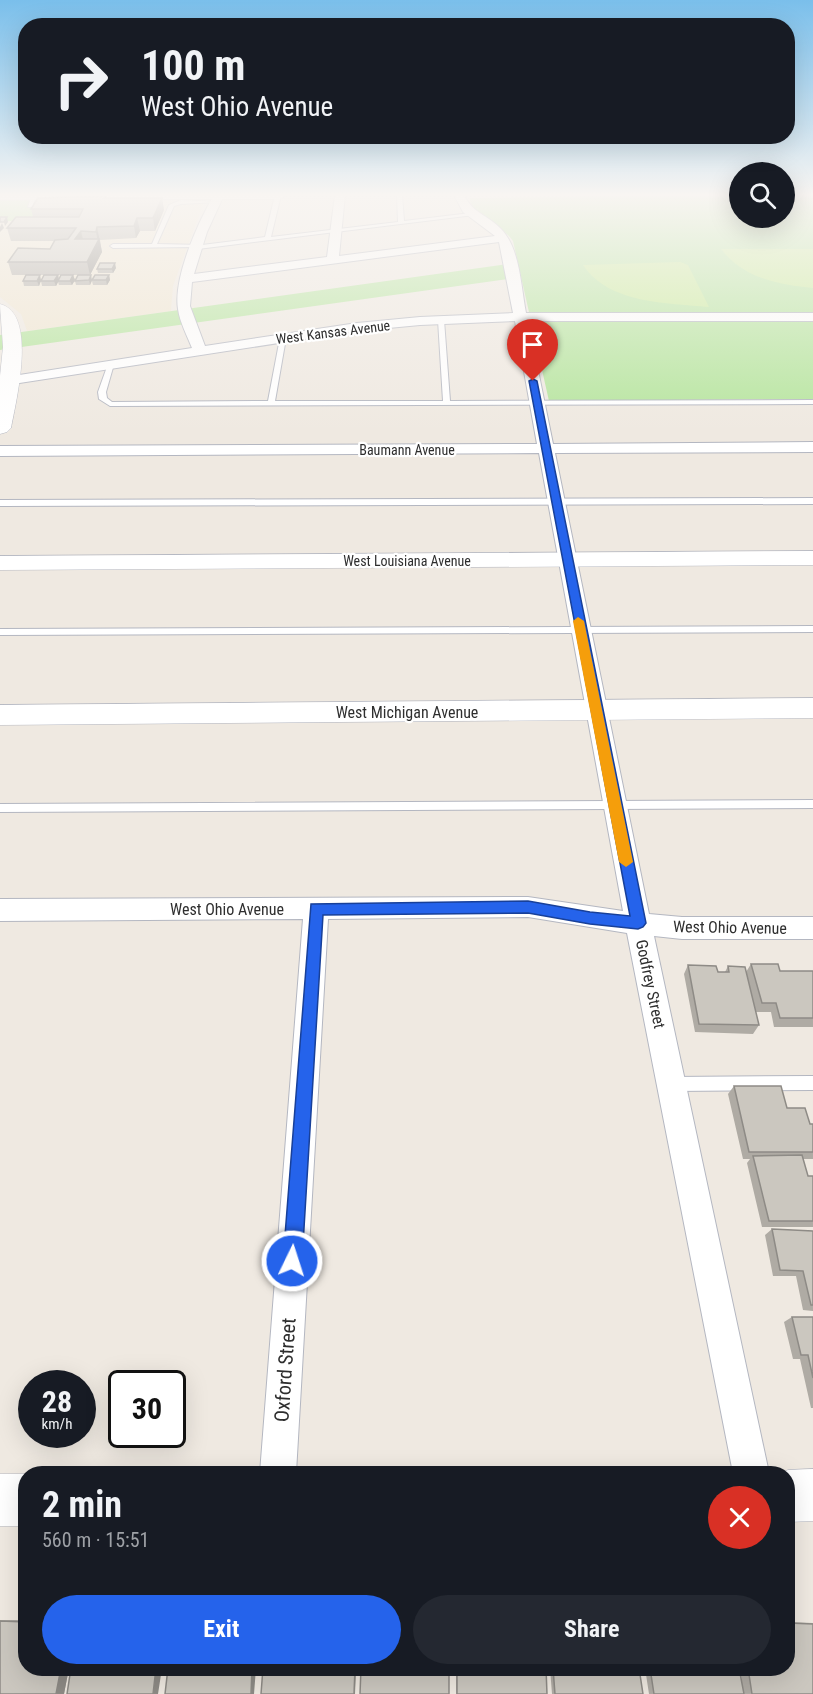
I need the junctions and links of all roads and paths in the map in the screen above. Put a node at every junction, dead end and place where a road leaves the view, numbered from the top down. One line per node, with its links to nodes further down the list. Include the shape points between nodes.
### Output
1 (189, 274): 4 (street)
2 (223, 274): 4 (street)
3 (511, 274): 7 (street, Godfrey Street)
4 (187, 279): 10 (street, via 185,311)
5 (0, 309): 12 (street, via 10,322 13,350)
6 (813, 316): 7 (street, West Kansas Avenue)
7 (521, 317): 8 (street, West Kansas Avenue); 14 (street, Godfrey Street)
8 (441, 320): 9 (street, West Kansas Avenue); 16 (lane)
9 (283, 338): 10 (street, West Kansas Avenue); 15 (lane)
10 (200, 350): 11 (street, West Kansas Avenue)
11 (111, 364): 12 (street, West Kansas Avenue); 15 (lane, via 102,392 103,399 110,404)
12 (4, 382): 17 (street)
13 (813, 402): 14 (lane)
14 (537, 403): 16 (lane); 19 (street, Godfrey Street)
15 (271, 404): 16 (lane)
16 (447, 404)
17 (0, 428)
18 (813, 447): 19 (street, Baumann Avenue)
19 (547, 449): 20 (street, Baumann Avenue); 22 (street, Godfrey Street)
20 (0, 451)
21 (813, 501): 22 (lane)
22 (556, 502): 23 (lane); 25 (street, Godfrey Street)
23 (0, 503)
24 (813, 558): 25 (street, West Louisiana Avenue)
25 (566, 560): 26 (street, West Louisiana Avenue); 28 (street, Godfrey Street)
26 (0, 563)
27 (813, 629): 28 (lane)
28 (580, 630): 29 (lane); 31 (street, Godfrey Street)
29 (0, 632)
30 (813, 708): 31 (street, West Michigan Avenue)
31 (596, 711): 32 (street, West Michigan Avenue); 33 (street, Godfrey Street)
32 (0, 715)
33 (614, 804): 34 (lane); 35 (lane); 38 (street, Godfrey Street)
34 (813, 804)
35 (0, 808)
36 (316, 909): 37 (street, West Ohio Avenue); 38 (street, West Ohio Avenue, via 528,907); 42 (street, Oxford Street)
37 (0, 910)
38 (638, 923): 39 (street, West Ohio Avenue, via 682,928); 41 (street, Godfrey Street)
39 (813, 928)
40 (813, 1083): 41 (lane)
41 (672, 1084): 43 (street, Godfrey Street)
42 (278, 1466)
43 (751, 1466)
44 (795, 1496): 45 (street)
45 (813, 1496)
46 (0, 1500): 47 (street)
47 (18, 1500)

